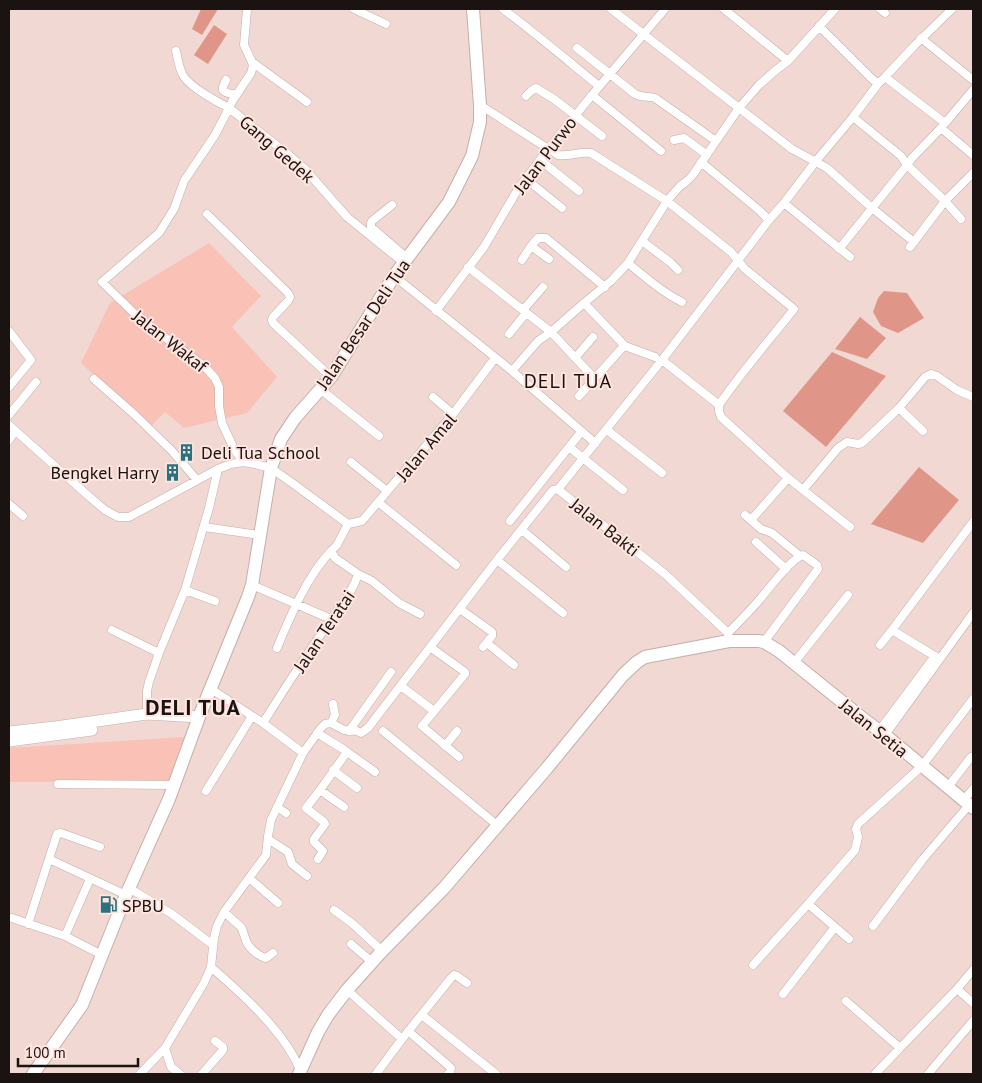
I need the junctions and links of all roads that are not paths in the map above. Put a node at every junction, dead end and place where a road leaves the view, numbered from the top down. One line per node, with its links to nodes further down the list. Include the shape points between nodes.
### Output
1 (246, 9): 17 (street, via 244,45)
2 (354, 9): 10 (street)
3 (473, 9): 29 (main road, Jalan Besar Deli Tua)
4 (503, 9): 23 (street)
5 (611, 9): 12 (street)
6 (665, 9): 12 (street, Jalan Purwo)
7 (724, 9): 16 (street)
8 (835, 9): 11 (street)
9 (949, 10): 13 (street, Jalan Bakti)
10 (386, 24)
11 (820, 26): 16 (street); 22 (street)
12 (644, 34): 18 (street, Jalan Purwo); 31 (street)
13 (921, 38): 19 (street, Jalan Bakti); 21 (street)
14 (577, 48): 18 (street)
15 (176, 50): 30 (street, via 186,79)
16 (788, 61): 31 (street, via 759,85)
17 (252, 62): 25 (street, Gang Gedek, via 251,73); 28 (street)
18 (610, 74): 23 (street, Jalan Purwo); 37 (street, via 638,96 655,98)
19 (885, 77): 22 (street, Jalan Bakti); 34 (street)
20 (226, 80): 25 (street, via 222,90)
21 (973, 80)
22 (878, 84): 33 (street, Jalan Bakti)
23 (599, 86): 26 (street, Jalan Purwo)
24 (973, 90): 34 (street)
25 (236, 95): 30 (street, Gang Gedek)
26 (592, 95): 32 (street, Jalan Purwo); 39 (street)
27 (526, 96): 32 (street, via 536,88)
28 (308, 102)
29 (480, 105): 38 (street); 63 (main road, Jalan Besar Deli Tua, via 480,122 472,156 448,202)
30 (230, 108): 63 (street, Gang Gedek, via 297,162 347,217); 108 (street, Jalan Wakaf, via 184,181 160,233 102,282 140,319 204,366 215,378 219,387 222,423)
31 (739, 108): 37 (street); 43 (street, via 792,149)
32 (574, 116): 35 (street); 38 (street, Jalan Purwo)
33 (853, 117): 43 (street, Jalan Bakti); 45 (street, via 891,147)
34 (943, 126): 41 (street); 45 (street)
35 (602, 136)
36 (674, 140): 40 (street, via 684,138)
37 (716, 141): 40 (street)
38 (549, 148): 42 (street, Jalan Purwo); 49 (street, via 561,156 591,153)
39 (661, 151)
40 (707, 155): 44 (street)
41 (973, 155)
42 (540, 160): 47 (street, Jalan Purwo); 48 (street)
43 (816, 161): 51 (street, Jalan Bakti); 54 (street)
44 (701, 162): 49 (street); 57 (street)
45 (907, 165): 50 (street); 54 (street)
46 (973, 173): 50 (street)
47 (526, 179): 53 (street); 67 (street, Jalan Purwo)
48 (579, 191)
49 (668, 201): 58 (street); 65 (street)
50 (945, 201): 54 (street, via 912,245); 56 (street)
51 (784, 203): 57 (street, Jalan Bakti); 60 (street)
52 (392, 205): 63 (street, via 371,223 371,227)
53 (562, 208)
54 (872, 208): 60 (street)
55 (207, 214): 85 (street, via 288,292 288,301 273,317 273,323)
56 (961, 219)
57 (769, 220): 65 (street, Jalan Bakti)
58 (642, 242): 66 (street); 68 (street)
59 (531, 246): 62 (street); 64 (street); 71 (street, via 538,238 546,238)
60 (839, 250): 61 (street)
61 (850, 257)
62 (549, 259)
63 (405, 260): 69 (main road, Jalan Besar Deli Tua)
64 (522, 260)
65 (738, 261): 83 (street, Jalan Bakti); 94 (street, via 794,309)
66 (628, 263): 71 (street); 72 (street)
67 (468, 267): 74 (street, Jalan Purwo); 75 (street)
68 (678, 270)
69 (394, 276): 74 (street); 85 (main road, Jalan Besar Deli Tua)
70 (543, 286): 75 (street)
71 (606, 287): 73 (street)
72 (682, 302)
73 (584, 303): 77 (street); 80 (street)
74 (436, 311): 81 (street)
75 (525, 311): 77 (street); 78 (street)
76 (9, 331): 89 (street, via 31,360)
77 (551, 332): 82 (street); 84 (street, via 538,341)
78 (509, 334)
79 (593, 337): 82 (street)
80 (625, 346): 83 (street); 87 (street)
81 (495, 358): 84 (street); 96 (street, Jalan Amal)
82 (575, 358): 87 (street)
83 (659, 359): 94 (street); 99 (street, Jalan Bakti)
84 (512, 371): 102 (street)
85 (331, 377): 90 (main road, Jalan Besar Deli Tua)
86 (94, 379): 114 (street, via 172,451)
87 (595, 379): 91 (street)
88 (36, 382): 97 (street)
89 (9, 387)
90 (320, 389): 103 (street); 110 (main road, Jalan Besar Deli Tua, via 281,439)
91 (579, 396)
92 (433, 397): 96 (street)
93 (973, 397): 95 (street, via 931,374)
94 (719, 405): 113 (street, via 721,418)
95 (899, 408): 101 (street); 118 (street, via 862,443 847,442 838,448)
96 (453, 414): 119 (street, Jalan Amal)
97 (9, 415)
98 (9, 425): 100 (street)
99 (607, 430): 105 (street, Jalan Bakti); 112 (street)
100 (15, 431): 104 (street); 114 (street, via 118,518 129,517)
101 (923, 431)
102 (582, 432): 105 (street); 106 (street)
103 (379, 436)
104 (9, 440)
105 (595, 444): 107 (street, Jalan Bakti)
106 (569, 447): 107 (street); 115 (street)
107 (583, 459): 116 (street, Jalan Bakti); 117 (street)
108 (243, 462): 110 (street); 111 (street)
109 (350, 462): 119 (street)
110 (271, 468): 125 (street); 129 (main road, Jalan Besar Deli Tua)
111 (218, 469): 114 (street); 126 (street)
112 (662, 473)
113 (788, 478): 118 (street); 132 (street, via 748,517)
114 (197, 480)
115 (542, 481): 116 (street); 123 (street)
116 (556, 490): 128 (street); 150 (street, Jalan Bakti, via 665,574)
117 (624, 490)
118 (803, 490): 127 (street)
119 (388, 491): 120 (street, Jalan Amal)
120 (378, 502): 125 (street, Jalan Amal, via 362,521); 134 (street)
121 (9, 504): 122 (street)
122 (23, 516)
123 (510, 522)
124 (973, 522): 149 (street)
125 (348, 524): 131 (street)
126 (204, 527): 129 (street); 139 (street)
127 (850, 527)
128 (522, 530): 133 (street); 135 (street)
129 (260, 535): 138 (main road, Jalan Besar Deli Tua)
130 (756, 542): 136 (street)
131 (331, 551): 137 (street, Jalan Teratai, via 335,558); 142 (street)
132 (800, 556): 136 (street); 151 (street, via 807,557 818,569)
133 (497, 560): 143 (street); 144 (street)
134 (456, 565)
135 (566, 567)
136 (786, 569): 150 (street)
137 (358, 574): 146 (street); 147 (street, Jalan Teratai, via 352,590)
138 (252, 585): 142 (street); 161 (main road, Jalan Besar Deli Tua)
139 (186, 590): 141 (street); 155 (street)
140 (848, 595): 157 (street)
141 (215, 602)
142 (296, 604): 147 (street); 154 (street)
143 (460, 609): 153 (street); 158 (street, via 492,632 485,645)
144 (563, 613)
145 (973, 613): 156 (street)
146 (420, 614)
147 (331, 619): 168 (street, Jalan Teratai)
148 (112, 630): 155 (street)
149 (892, 630): 152 (street); 156 (street)
150 (728, 637): 151 (main road); 196 (main road, via 637,662)
151 (769, 645): 157 (main road, Jalan Setia)
152 (880, 645)
153 (430, 647): 160 (street); 164 (street, via 465,672)
154 (276, 648)
155 (159, 653): 165 (street, via 147,691)
156 (937, 658): 175 (street)
157 (794, 663): 175 (main road, Jalan Setia)
158 (514, 665)
159 (391, 672): 170 (street)
160 (401, 686): 164 (street); 170 (street, via 366,730 362,733)
161 (211, 689): 166 (street); 167 (main road, Jalan Besar Deli Tua)
162 (973, 699): 182 (street)
163 (334, 704): 169 (street, via 335,714)
164 (434, 710): 177 (street, via 422,726)
165 (147, 714): 167 (main road); 173 (main road)
166 (252, 716): 168 (street); 191 (street)
167 (197, 721): 176 (main road, via 144,722); 186 (main road, Jalan Besar Deli Tua)
168 (263, 723): 179 (street)
169 (331, 723): 170 (street); 174 (street, via 325,724)
170 (349, 731)
171 (383, 731): 196 (street)
172 (457, 731): 177 (street)
173 (9, 732)
174 (317, 733): 178 (street); 179 (street)
175 (882, 733): 182 (main road, Jalan Setia)
176 (9, 741)
177 (445, 746): 181 (street)
178 (346, 752): 183 (street); 184 (street)
179 (303, 753): 193 (street)
180 (973, 756): 187 (street)
181 (459, 757)
182 (922, 766): 187 (main road, Jalan Setia); 206 (street, via 858,824 855,850)
183 (333, 770): 188 (street); 190 (street)
184 (375, 772)
185 (58, 784): 186 (street)
186 (175, 785): 204 (main road, Jalan Besar Deli Tua)
187 (948, 787): 192 (main road, Jalan Setia)
188 (357, 788)
189 (973, 789): 192 (street)
190 (320, 790): 194 (street); 200 (street, via 306,808 325,824 314,839 323,851)
191 (206, 791)
192 (969, 805): 211 (street)
193 (277, 807): 195 (street); 197 (street)
194 (344, 808)
195 (286, 813)
196 (497, 825): 217 (main road, via 444,888)
197 (268, 839): 201 (street, via 288,852 292,864); 202 (street, via 266,855)
198 (100, 847): 199 (street, via 59,833)
199 (49, 859): 203 (street); 210 (street)
200 (318, 859)
201 (307, 876)
202 (249, 878): 205 (street); 208 (street)
203 (90, 879): 204 (street); 213 (street)
204 (128, 891): 216 (street, via 172,914); 219 (main road, Jalan Besar Deli Tua)
205 (278, 903)
206 (808, 904): 212 (street); 221 (street)
207 (334, 910): 217 (street)
208 (224, 912): 216 (street); 218 (street, via 241,927 248,944 263,958)
209 (12, 918): 210 (street)
210 (28, 924): 213 (street)
211 (873, 926)
212 (835, 927): 214 (street); 227 (street)
213 (65, 936): 219 (street)
214 (849, 938)
215 (351, 944): 220 (street)
216 (213, 946): 222 (street)
217 (382, 951): 220 (main road)
218 (274, 953)
219 (102, 955): 239 (main road, Jalan Besar Deli Tua, via 82,1005)
220 (372, 962): 226 (main road)
221 (753, 965)
222 (211, 966): 235 (street); 238 (street, via 275,1030)
223 (973, 970): 225 (street)
224 (467, 983): 230 (street, via 454,975)
225 (957, 989): 229 (street); 236 (street)
226 (347, 990): 233 (street); 238 (main road, via 318,1032)
227 (783, 994)
228 (846, 1001): 236 (street)
229 (973, 1003)
230 (422, 1014): 232 (street); 246 (street)
231 (973, 1021): 248 (street)
232 (408, 1031): 233 (street); 245 (street, via 449,1066)
233 (402, 1039): 244 (street)
234 (215, 1041): 243 (street, via 223,1048)
235 (165, 1048): 237 (street); 240 (street)
236 (900, 1048): 247 (street)
237 (171, 1067): 241 (street); 242 (street)
238 (300, 1072)
239 (33, 1074)
240 (140, 1074)
241 (165, 1074)
242 (180, 1074)
243 (202, 1074)
244 (376, 1074)
245 (448, 1074)
246 (496, 1074)
247 (875, 1074)
248 (928, 1074)

